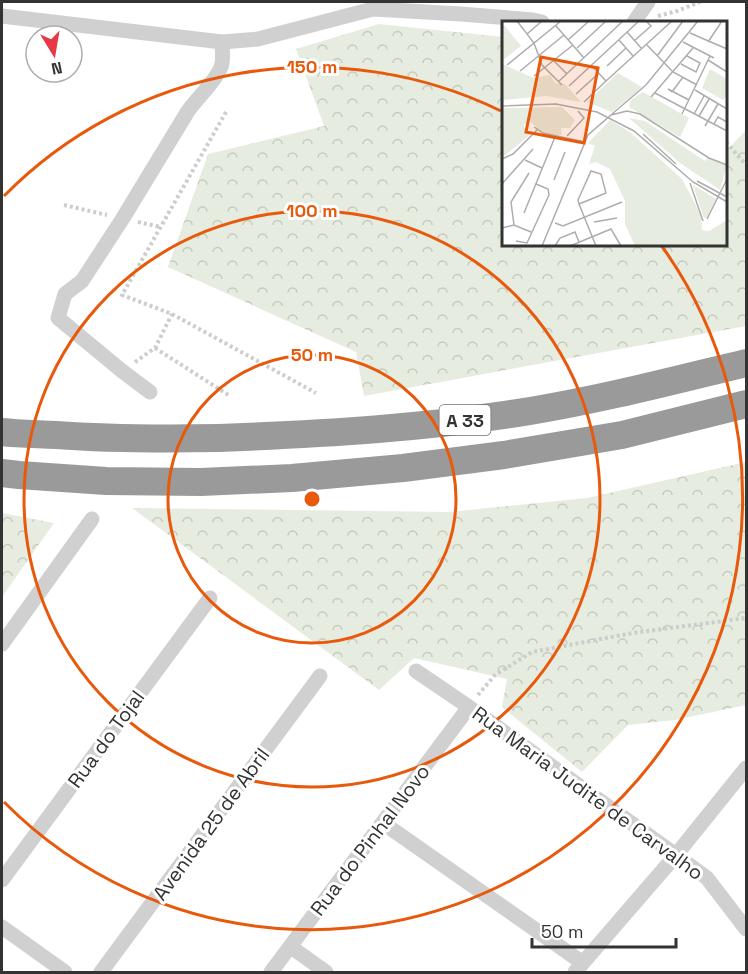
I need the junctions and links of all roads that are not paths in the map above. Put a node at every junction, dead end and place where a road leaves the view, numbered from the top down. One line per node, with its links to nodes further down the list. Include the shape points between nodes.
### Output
1 (648, 2): 5 (street)
2 (374, 5): 4 (street); 6 (street, via 258,39)
3 (2, 16): 6 (street)
4 (538, 21)
5 (635, 21)
6 (222, 42): 8 (street, via 221,66 188,111 82,281 65,294 58,318)
7 (747, 363): 10 (highway, A 33, via 530,411 443,423 178,439)
8 (150, 392)
9 (747, 404): 11 (highway, A 33, via 622,435 403,468 201,482 106,481)
10 (2, 432)
11 (2, 473)
12 (92, 519): 14 (street)
13 (210, 598): 21 (street, Rua do Tojal)
14 (2, 644)
15 (416, 671): 17 (street, Rua Maria Judite de Carvalho)
16 (320, 676): 27 (street, Avenida 25 de Abril)
17 (469, 707): 19 (street, Rua do Pinhal Novo); 20 (street, Rua Maria Judite de Carvalho)
18 (747, 768): 20 (street)
19 (383, 823): 24 (street, Rua do Pinhal Novo); 25 (street)
20 (676, 855): 23 (street, Rua Maria Judite de Carvalho, via 707,878); 25 (street)
21 (2, 880)
22 (2, 927): 26 (street)
23 (747, 929)
24 (291, 947): 28 (street, Rua do Pinhal Novo); 29 (street)
25 (579, 968)
26 (65, 972)
27 (101, 972)
28 (271, 972)
29 (326, 972)

